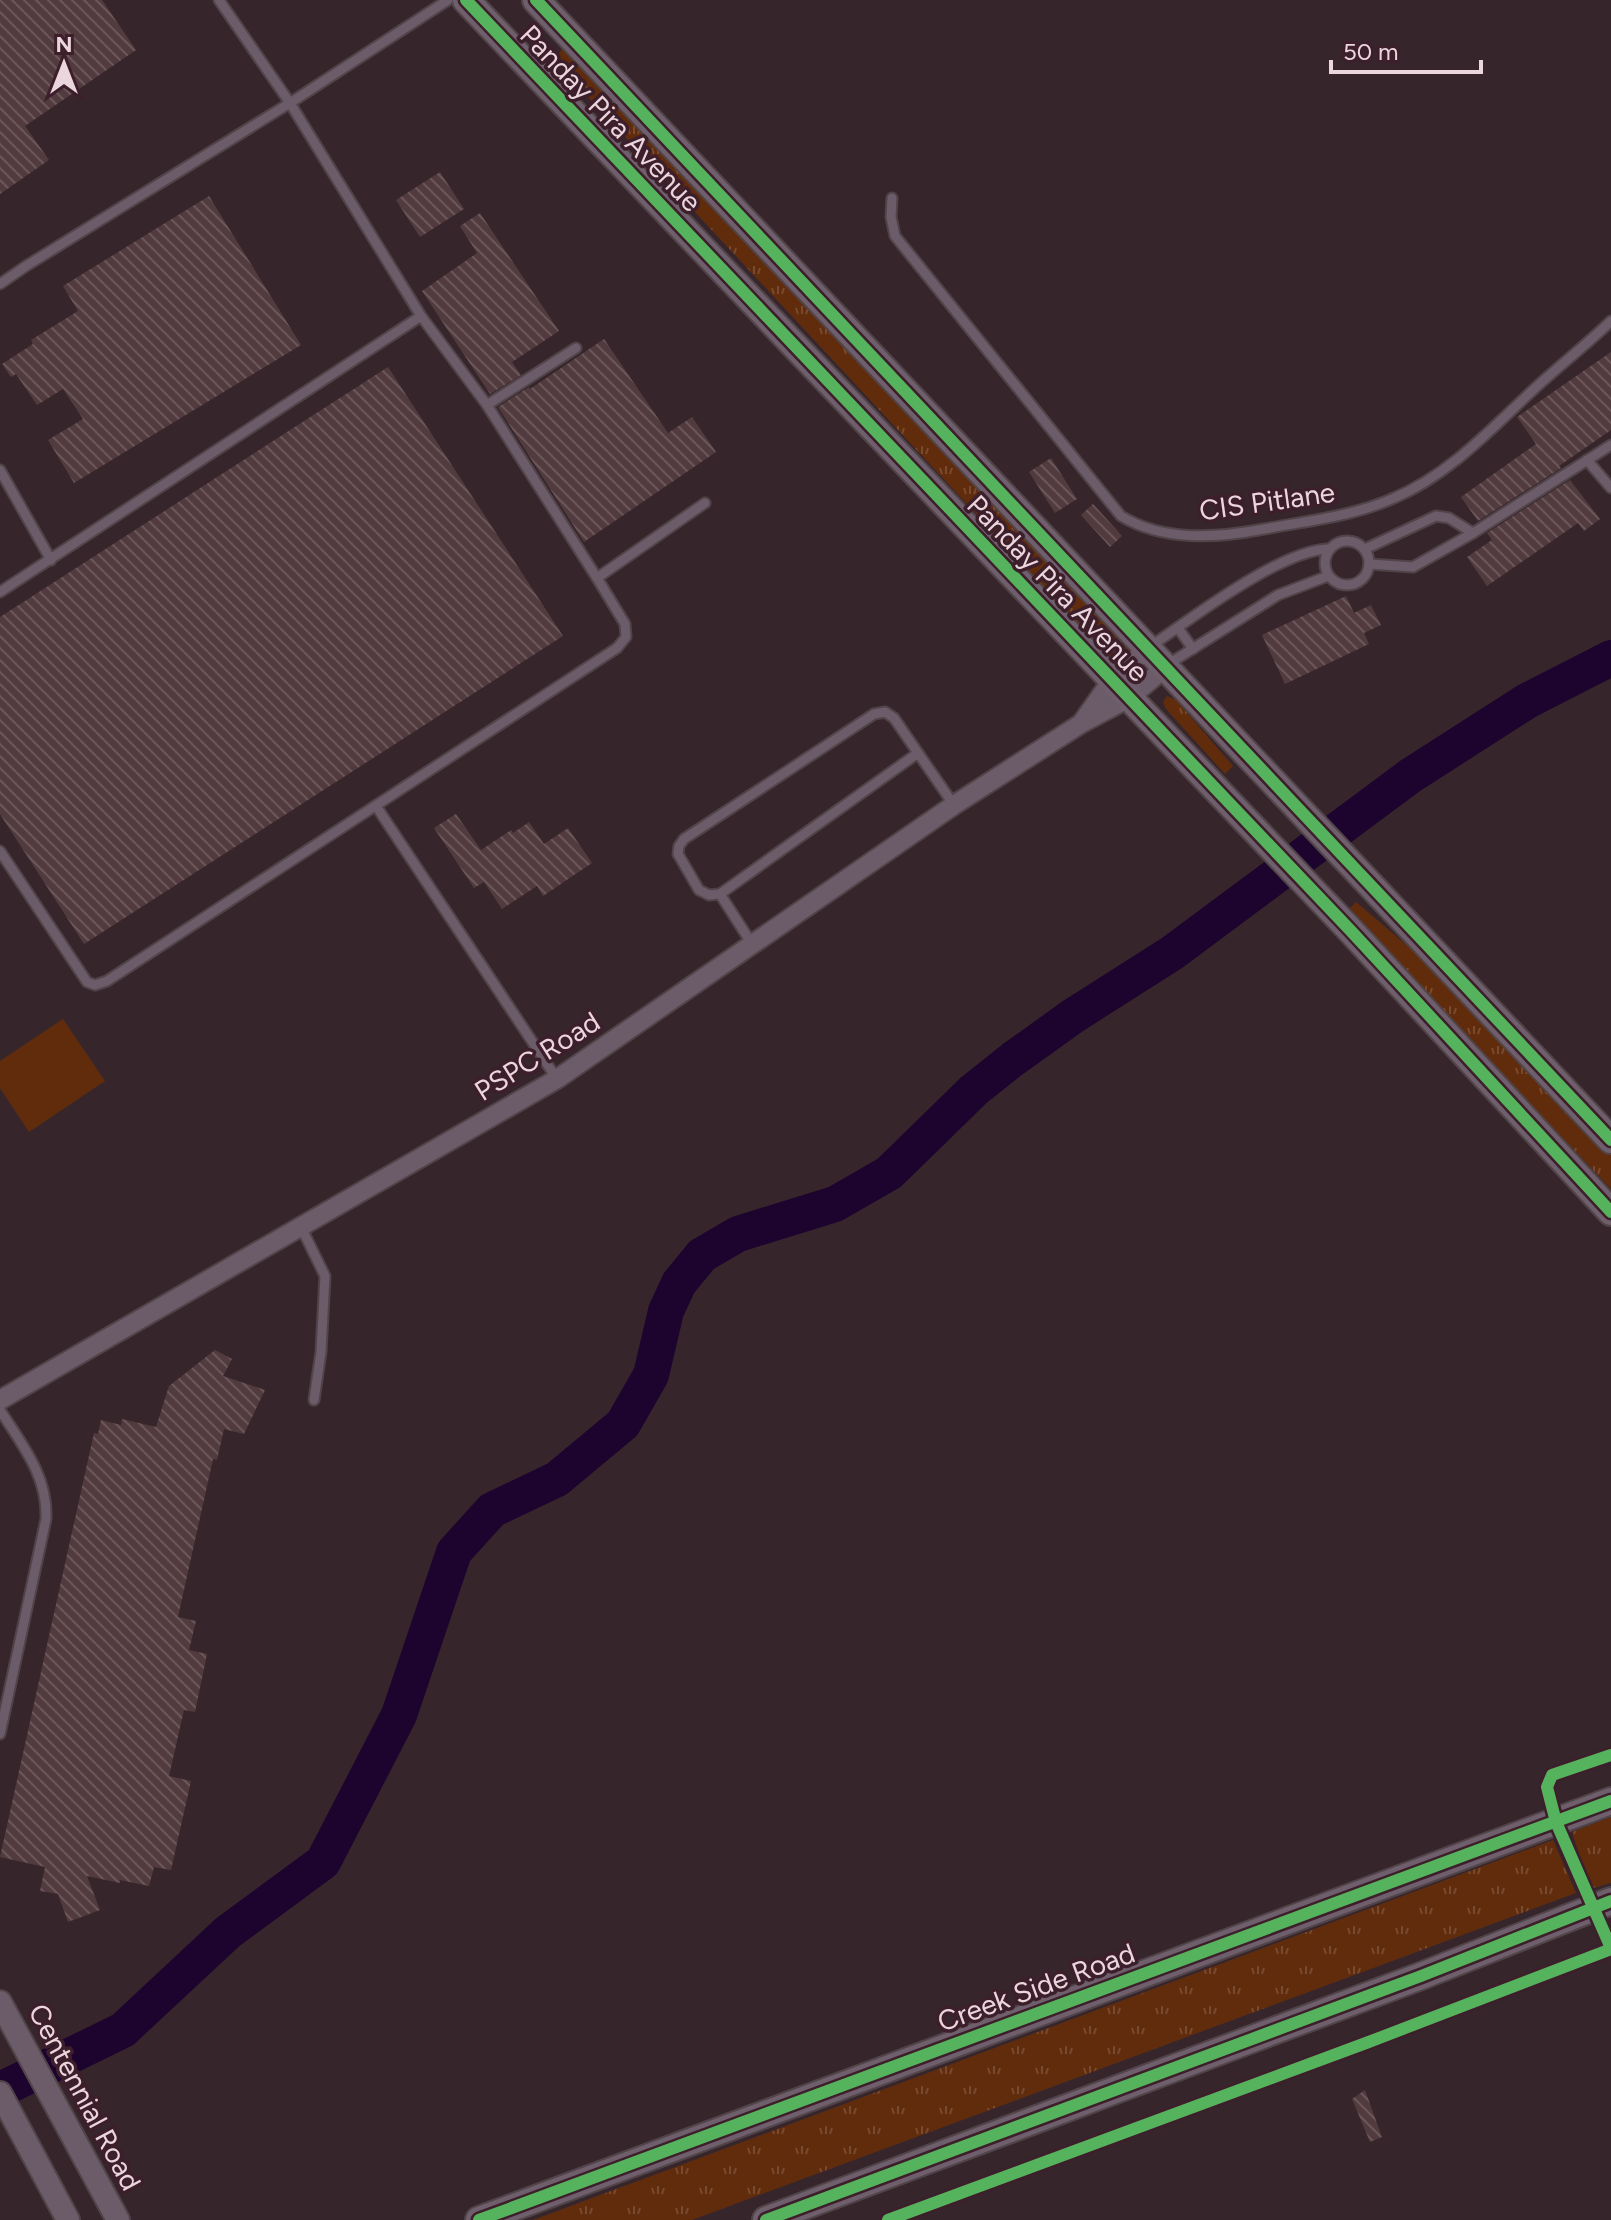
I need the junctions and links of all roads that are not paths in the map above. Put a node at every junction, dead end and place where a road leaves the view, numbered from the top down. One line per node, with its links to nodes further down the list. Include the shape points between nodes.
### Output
1 (219, 0): 5 (lane)
2 (448, 0): 5 (lane)
3 (466, 0): 28 (main road, Panday Pira Avenue)
4 (536, 0): 27 (main road, Panday Pira Avenue)
5 (290, 103): 7 (lane); 8 (lane)
6 (892, 198): 9 (lane, CIS Pitlane, via 895,236 1121,516 1155,530 1203,537 1245,533 1332,517 1395,498 1486,435)
7 (0, 284)
8 (421, 316): 11 (lane); 20 (lane)
9 (1611, 321)
10 (576, 348): 11 (lane)
11 (487, 405): 23 (lane)
12 (1611, 445): 13 (lane)
13 (1587, 460): 15 (lane); 17 (lane)
14 (0, 470): 20 (lane)
15 (1611, 488)
16 (705, 503): 23 (lane)
17 (1473, 533): 19 (lane, via 1436,516); 21 (lane, via 1413,567)
18 (1328, 549): 19 (lane, via 1347,540); 22 (lane); 25 (lane, via 1258,575)
19 (1365, 549): 21 (lane)
20 (51, 560): 24 (lane)
21 (1369, 564): 22 (lane, via 1357,583 1341,585)
22 (1328, 576): 26 (lane, via 1278,595)
23 (597, 578): 31 (lane, via 625,624 626,637 617,648)
24 (0, 592)
25 (1178, 628): 26 (lane); 27 (lane)
26 (1193, 649): 27 (lane)
27 (1158, 657): 28 (street, PSPC Road); 28 (street, PSPC Road); 36 (main road, Panday Pira Avenue)
28 (1120, 689): 30 (street, PSPC Road, via 1082,723); 37 (main road, Panday Pira Avenue)
29 (918, 753): 30 (lane); 33 (lane); 33 (lane, via 894,718 885,712 874,714 684,839 678,854 699,890)
30 (954, 805): 34 (street, PSPC Road)
31 (376, 806): 32 (lane, via 95,985 87,982); 35 (lane)
32 (0, 851)
33 (720, 894): 34 (lane)
34 (752, 944): 35 (street, PSPC Road)
35 (557, 1079): 38 (street, PSPC Road)
36 (1608, 1131)
37 (1611, 1212)
38 (301, 1227): 39 (street, PSPC Road); 40 (lane, via 325,1276)
39 (0, 1400)
40 (314, 1400)
41 (0, 1410): 42 (lane, via 37,1471 46,1505)
42 (4, 1694): 43 (lane)
43 (0, 1734)
44 (1611, 1801): 50 (main road, Creek Side Road)
45 (1611, 1901): 51 (main road)
46 (3, 2008): 49 (street, Centennial Road)
47 (0, 2093): 48 (street)
48 (64, 2211)
49 (118, 2220)
50 (479, 2220)
51 (766, 2220)

